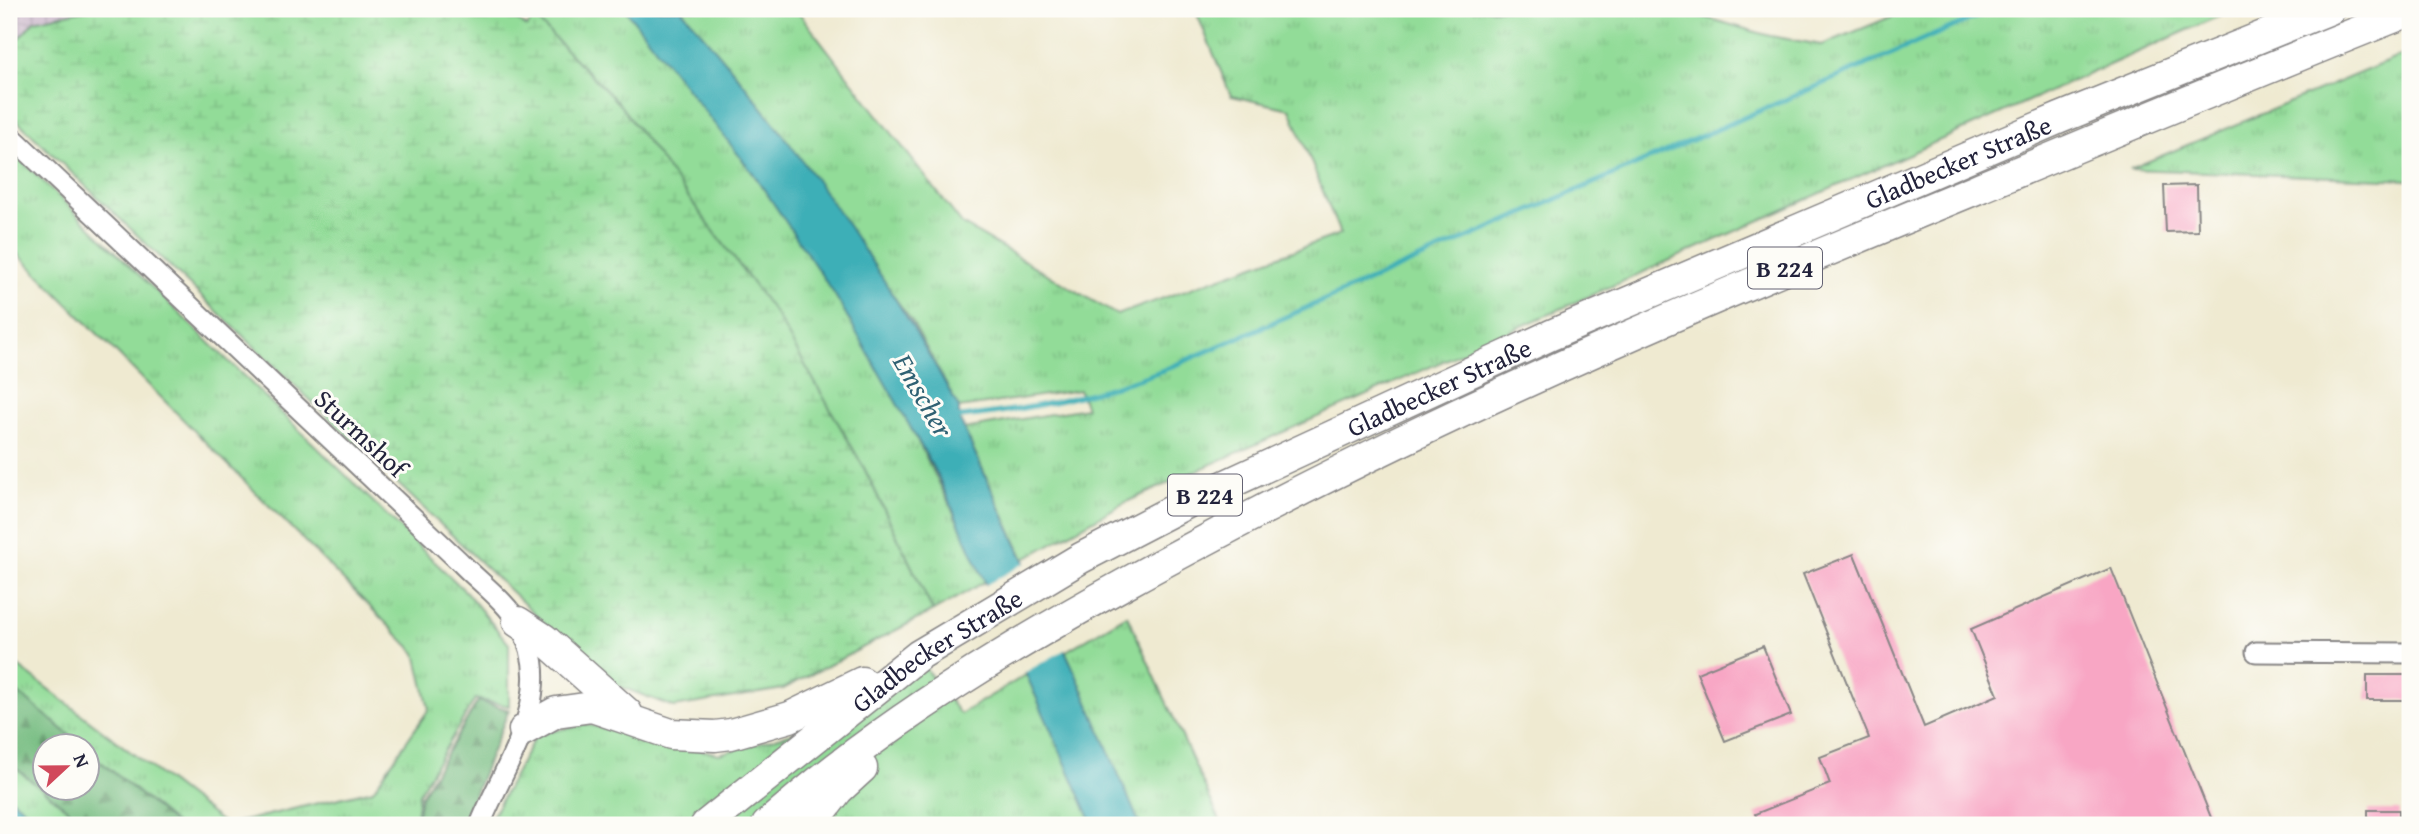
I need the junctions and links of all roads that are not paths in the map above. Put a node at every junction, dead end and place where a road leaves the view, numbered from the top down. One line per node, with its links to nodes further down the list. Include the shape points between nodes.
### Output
1 (2330, 9): 7 (highway, Gladbecker Straße / B 224, via 1551,335 1187,503 1081,558)
2 (2410, 11): 8 (highway, Gladbecker Straße / B 224, via 1799,261 1500,393 1330,475 1103,597)
3 (9, 134): 4 (street, Sturmshof)
4 (519, 622): 9 (highway); 10 (street, Sturmshof, via 534,672)
5 (2256, 652): 6 (street)
6 (2410, 653)
7 (919, 655): 9 (highway, via 790,717 750,730 690,736); 12 (highway, Gladbecker Straße / B 224)
8 (984, 668): 13 (highway, Gladbecker Straße / B 224, via 855,752); 14 (highway, via 871,759 838,790)
9 (635, 720): 10 (highway, via 592,707 574,707)
10 (524, 730): 11 (street, Sturmshof)
11 (480, 825)
12 (706, 825)
13 (766, 825)
14 (811, 825)

